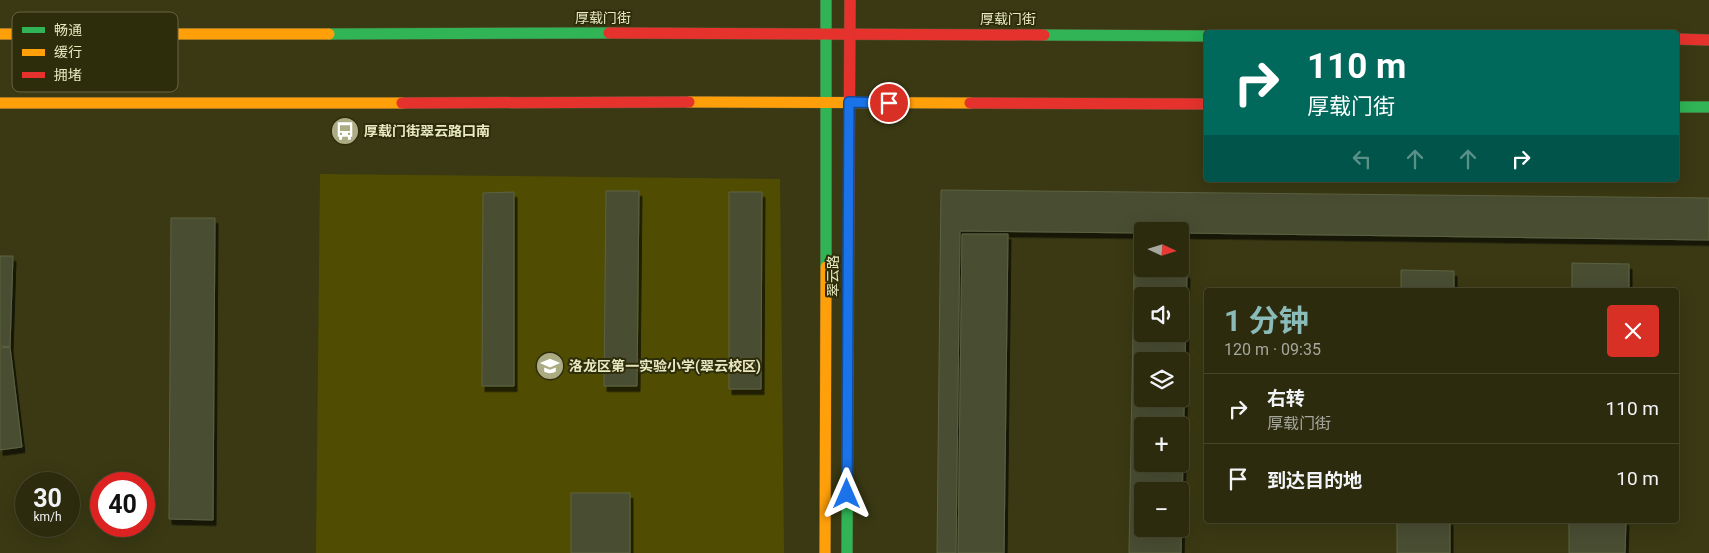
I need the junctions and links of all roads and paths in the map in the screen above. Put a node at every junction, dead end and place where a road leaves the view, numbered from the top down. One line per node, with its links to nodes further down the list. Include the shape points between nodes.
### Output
1 (826, 0): 3 (main road, 翠云路)
2 (850, 0): 4 (main road, 翠云路)
3 (826, 33): 4 (main road, 厚载门街); 5 (main road, 厚载门街); 9 (main road, 翠云路)
4 (850, 33): 6 (main road, 厚载门街); 10 (main road, 翠云路)
5 (178, 34)
6 (1204, 36)
7 (1679, 39): 8 (main road)
8 (1709, 40)
9 (825, 102): 10 (main road); 11 (main road); 15 (main road, 翠云路)
10 (849, 102): 12 (main road); 16 (main road, 翠云路)
11 (0, 103)
12 (1204, 104)
13 (1679, 107): 14 (main road)
14 (1709, 107)
15 (825, 553)
16 (847, 553)

